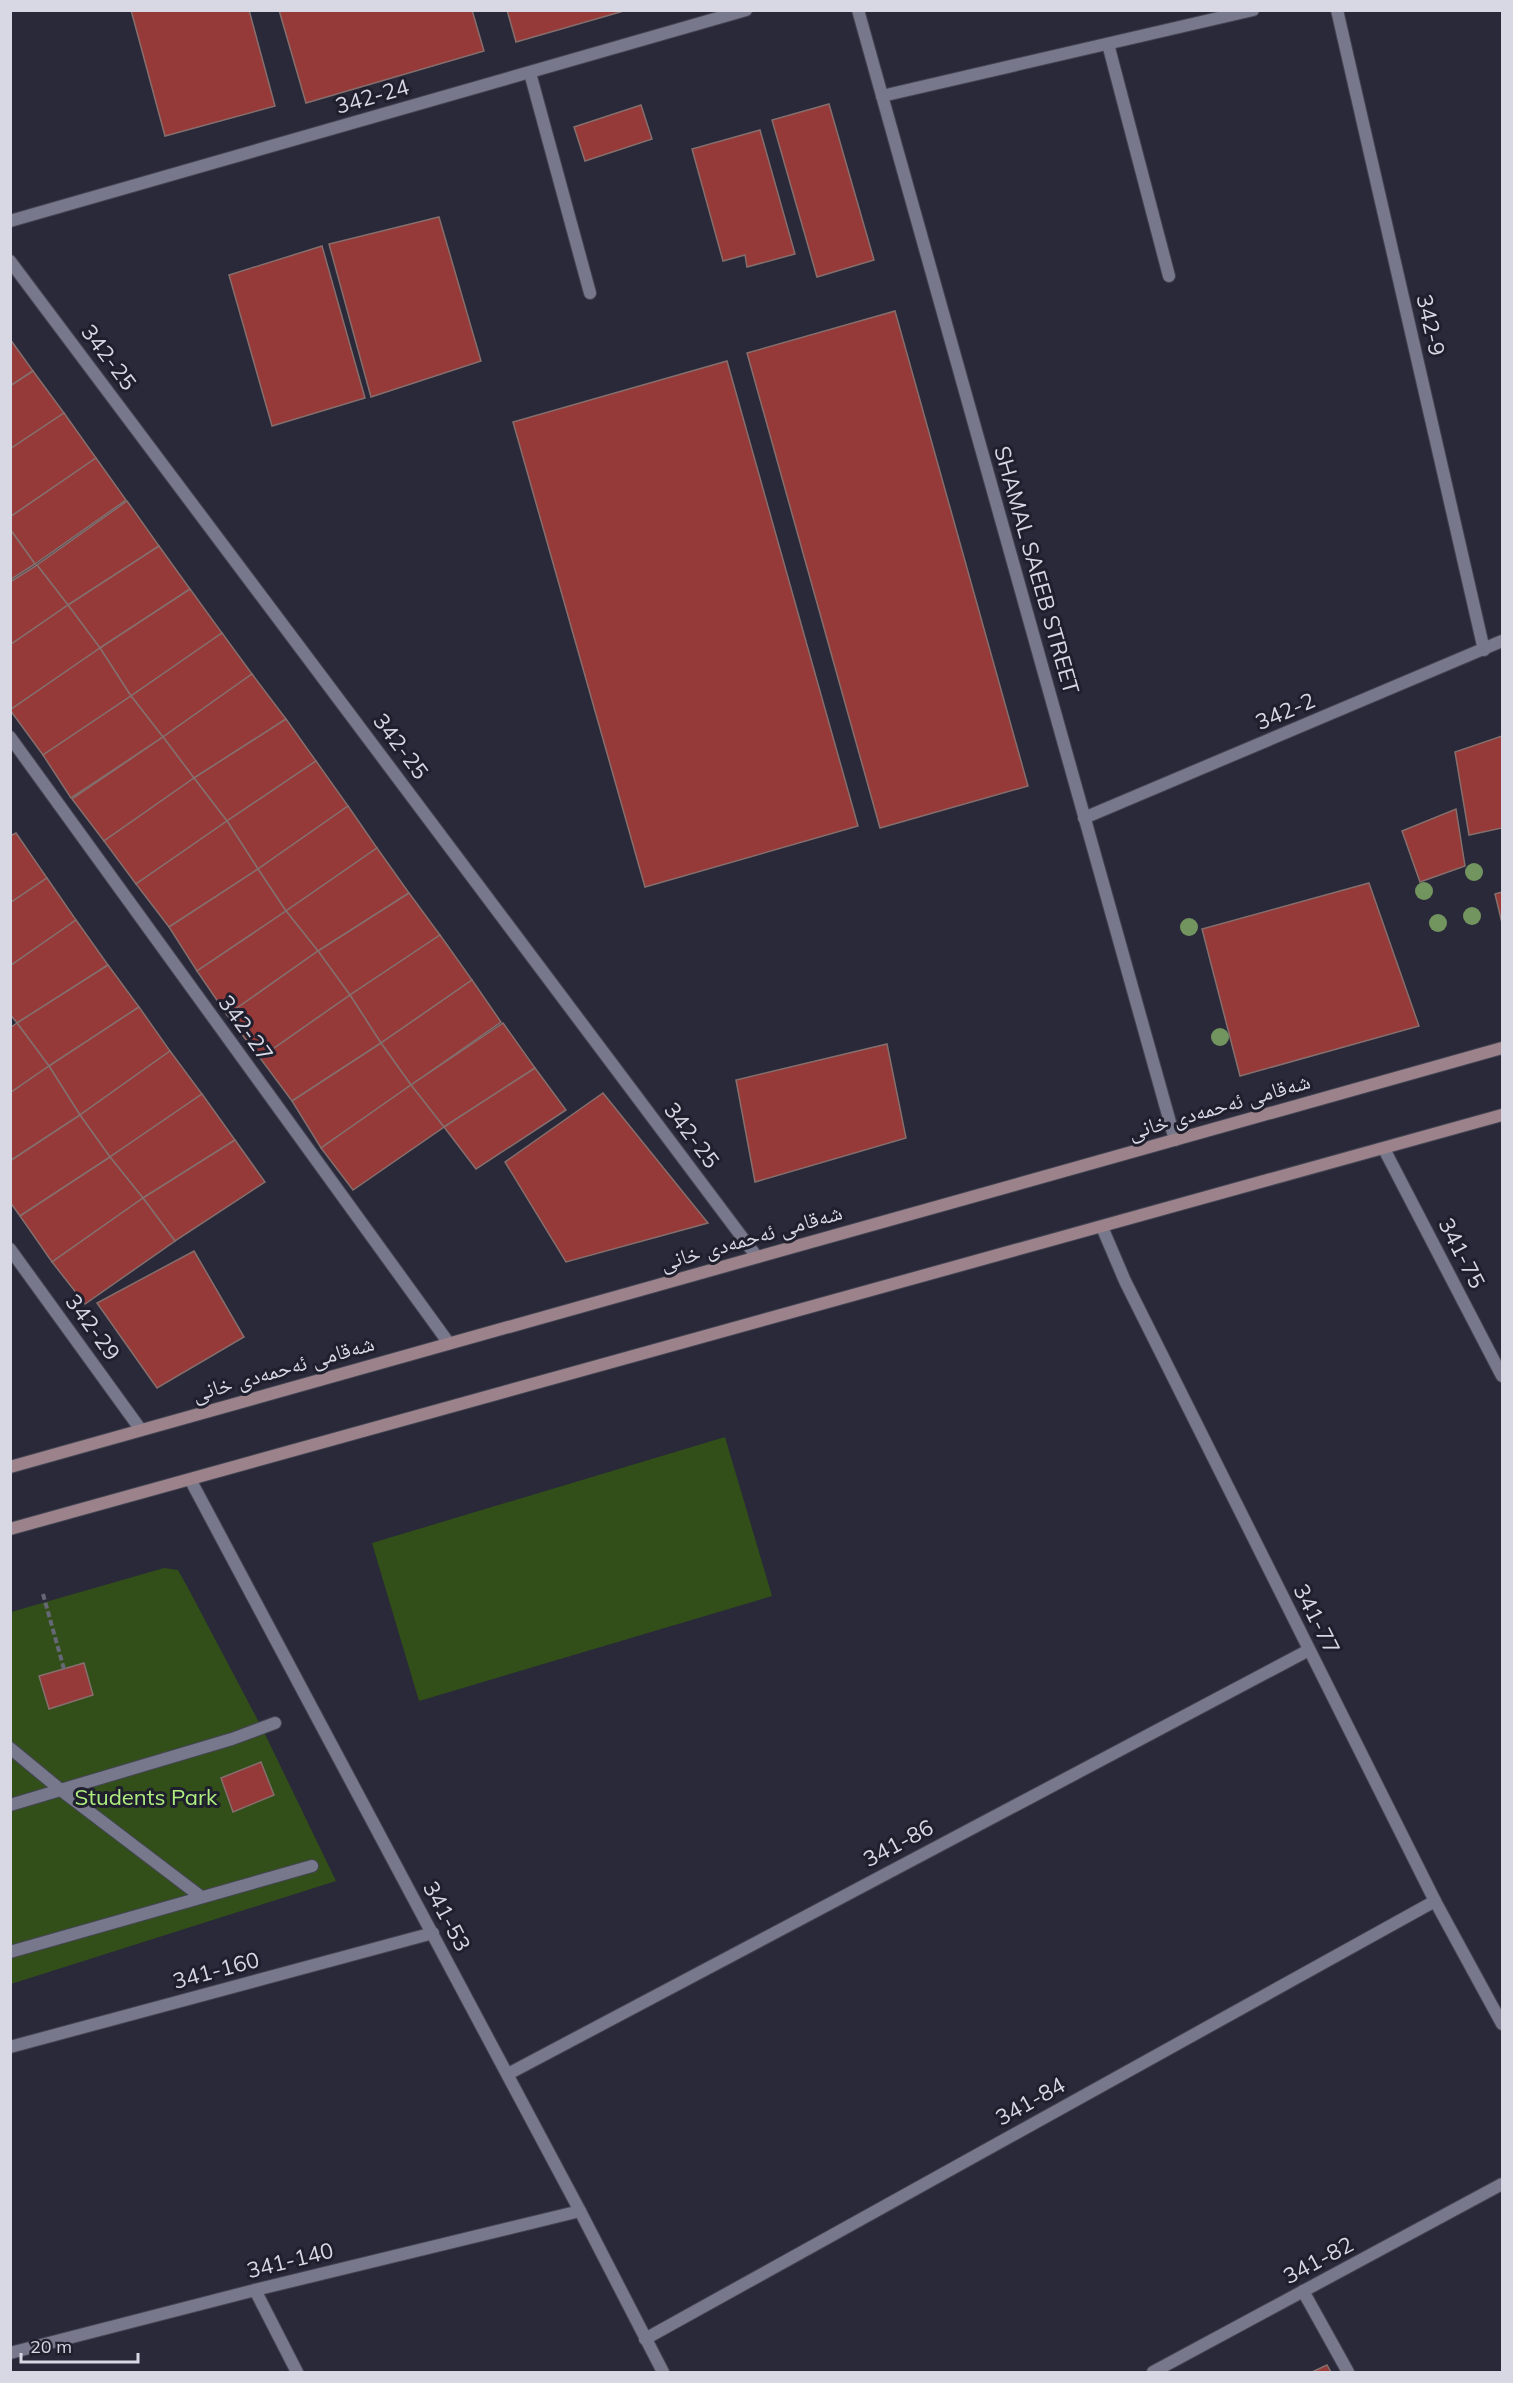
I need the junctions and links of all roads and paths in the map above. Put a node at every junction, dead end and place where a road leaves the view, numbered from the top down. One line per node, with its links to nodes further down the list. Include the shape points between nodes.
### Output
1 (746, 10): 6 (street, 342-24)
2 (858, 10): 7 (street, SHAMAL SAEEB STREET)
3 (1253, 10): 5 (street)
4 (1337, 10): 13 (street, 342-9)
5 (1108, 44): 7 (street); 10 (street)
6 (530, 73): 8 (street, 342-24); 11 (street)
7 (882, 96): 15 (street, SHAMAL SAEEB STREET)
8 (10, 221)
9 (10, 261): 22 (street, 342-25)
10 (1169, 276)
11 (590, 293)
12 (1503, 641): 13 (street, 342-2)
13 (1484, 650): 15 (street, 342-2)
14 (10, 737): 23 (street, 342-27)
15 (1084, 818): 18 (street, SHAMAL SAEEB STREET)
16 (1503, 1048): 18 (main road, شەقامی ئەحمەدی خانی)
17 (1503, 1115): 19 (main road)
18 (1175, 1140): 22 (main road, شەقامی ئەحمەدی خانی)
19 (1384, 1149): 20 (main road); 24 (street, 341-75)
20 (1102, 1227): 27 (main road); 30 (street, 341-77, via 1125,1281)
21 (10, 1249): 25 (street, 342-29)
22 (757, 1257): 23 (main road, شەقامی ئەحمەدی خانی)
23 (448, 1342): 25 (main road, شەقامی ئەحمەدی خانی)
24 (1503, 1376)
25 (141, 1430): 26 (main road, شەقامی ئەحمەدی خانی)
26 (10, 1467)
27 (191, 1480): 28 (main road); 39 (street, 341-53)
28 (10, 1529)
29 (43, 1594): 31 (path)
30 (1309, 1650): 38 (street, 341-77); 43 (street, 341-86)
31 (64, 1669)
32 (275, 1723): 34 (street)
33 (10, 1748): 34 (street)
34 (62, 1791): 35 (street); 37 (street)
35 (10, 1805)
36 (312, 1866): 37 (street)
37 (200, 1896): 40 (street)
38 (1435, 1901): 41 (street, 341-77); 48 (street, 341-84)
39 (433, 1933): 42 (street, 341-160); 43 (street, 341-53)
40 (10, 1952)
41 (1503, 2024)
42 (10, 2047)
43 (508, 2074): 45 (street, 341-53)
44 (1503, 2184): 47 (street, 341-82)
45 (580, 2211): 46 (street, 341-140); 48 (street, 341-53)
46 (255, 2290): 49 (street, 341-140); 50 (street)
47 (1303, 2291): 52 (street, 341-82); 53 (street)
48 (645, 2338): 51 (street, 341-53)
49 (10, 2353)
50 (297, 2373)
51 (663, 2373)
52 (1153, 2373)
53 (1348, 2373)

